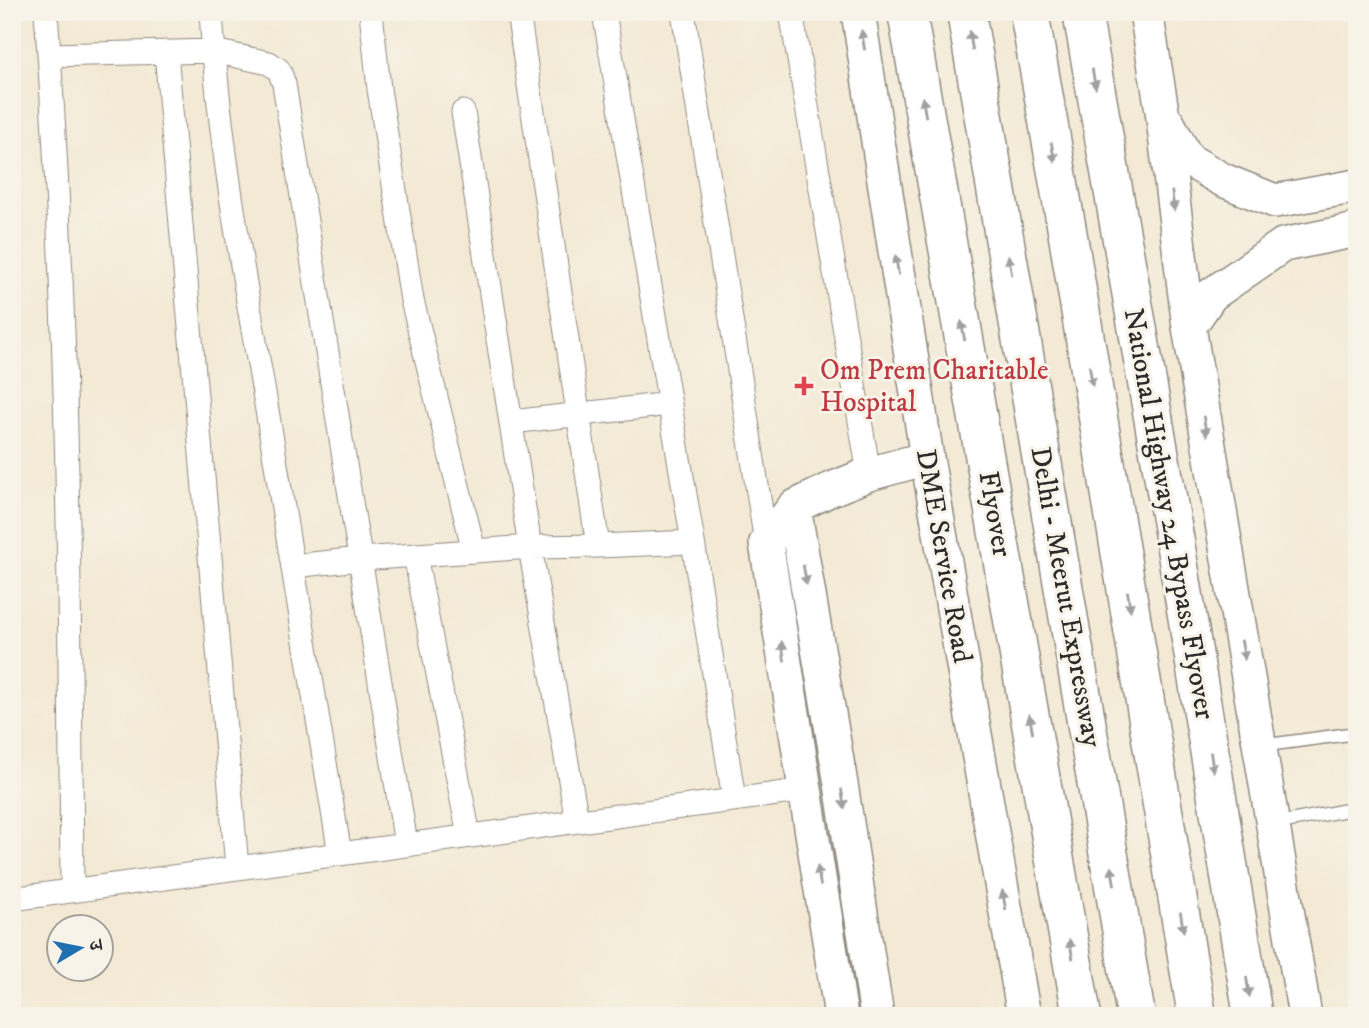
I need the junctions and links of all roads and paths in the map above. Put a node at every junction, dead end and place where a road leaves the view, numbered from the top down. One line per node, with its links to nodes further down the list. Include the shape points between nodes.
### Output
1 (46, 12): 16 (street)
2 (211, 12): 14 (street)
3 (371, 12): 32 (street, via 412,300)
4 (518, 12): 23 (street)
5 (604, 12): 22 (street)
6 (682, 12): 29 (street)
7 (791, 12): 26 (street)
8 (858, 12): 25 (street, DME Service Road, one-way to 8)
9 (907, 12): 54 (highway, Flyover, one-way to 9)
10 (966, 12): 55 (highway, Delhi - Meerut Expressway, one-way to 10)
11 (1029, 12): 56 (highway, one-way to 56)
12 (1082, 12): 57 (highway, National Highway 24 Bypass Flyover, one-way to 57)
13 (1146, 12): 17 (street)
14 (214, 51): 15 (street); 34 (street, via 269,63 279,70 284,84); 35 (street, via 240,252)
15 (166, 52): 16 (street); 46 (street)
16 (49, 55): 47 (street, via 64,370)
17 (1161, 111): 19 (street, via 1187,159 1275,201); 21 (street, one-way to 21)
18 (463, 112): 24 (street)
19 (1357, 186)
20 (1357, 230): 21 (street, via 1283,245 1211,295)
21 (1188, 327): 37 (street, one-way to 37)
22 (670, 404): 23 (street); 28 (street)
23 (578, 414): 24 (street); 30 (street)
24 (511, 422): 31 (street)
25 (927, 458): 26 (street); 53 (street, DME Service Road, one-way to 25)
26 (869, 474): 27 (street)
27 (794, 508): 29 (street); 49 (street, one-way to 49)
28 (693, 542): 30 (street); 39 (street)
29 (766, 544): 38 (street, one-way to 29)
30 (598, 546): 31 (street)
31 (530, 547): 32 (street); 41 (street)
32 (474, 551): 33 (street)
33 (415, 555): 34 (street); 43 (street)
34 (360, 559): 35 (street); 44 (street)
35 (293, 566): 45 (street)
36 (1357, 733): 37 (lane)
37 (1259, 746): 42 (street)
38 (806, 790): 39 (street); 50 (street, one-way to 38)
39 (734, 799): 41 (street)
40 (1357, 808): 42 (lane)
41 (577, 821): 43 (street)
42 (1273, 824): 58 (street)
43 (469, 836): 44 (street)
44 (406, 844): 45 (street)
45 (340, 853): 46 (street)
46 (237, 867): 47 (street)
47 (72, 890): 48 (street)
48 (12, 899)
49 (860, 912): 50 (street); 52 (street)
50 (826, 919): 51 (street)
51 (841, 1016)
52 (877, 1016)
53 (1024, 1016)
54 (1082, 1016)
55 (1136, 1016)
56 (1197, 1016)
57 (1253, 1016)
58 (1305, 1016)

